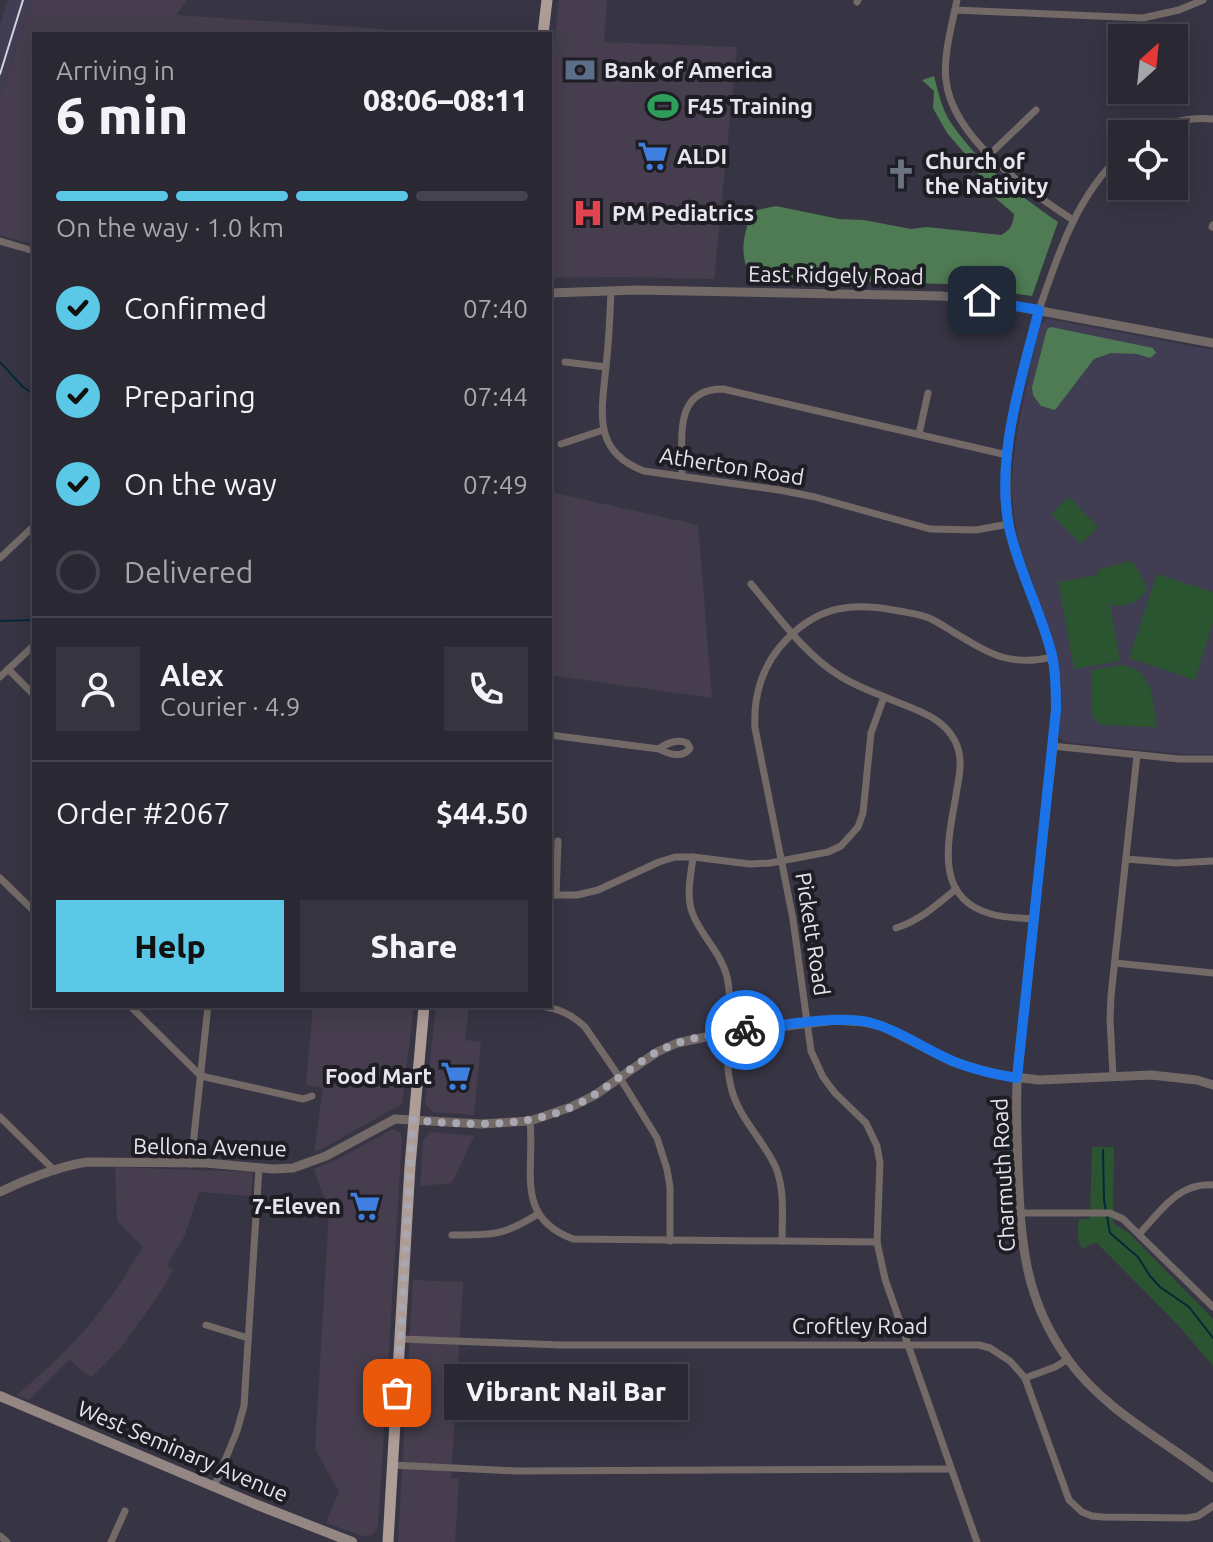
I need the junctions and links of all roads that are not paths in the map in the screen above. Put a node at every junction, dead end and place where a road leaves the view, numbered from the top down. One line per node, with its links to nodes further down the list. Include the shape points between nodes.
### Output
1 (547, 0): 5 (main road)
2 (957, 0): 4 (street)
3 (1203, 0): 4 (street, via 1143,18)
4 (955, 10): 9 (street, via 946,84 960,119)
5 (543, 32)
6 (1036, 110): 9 (street)
7 (1213, 119): 8 (street)
8 (1183, 120)
9 (989, 155): 11 (street)
10 (1108, 171): 11 (street, Charmuth Road)
11 (1073, 220): 16 (street, Charmuth Road)
12 (0, 241): 13 (street)
13 (32, 250)
14 (611, 291): 15 (street, East Ridgely Road); 16 (street, East Ridgely Road, via 923,295); 19 (street)
15 (552, 293)
16 (1039, 310): 17 (street, East Ridgely Road); 24 (street, Charmuth Road)
17 (1213, 343)
18 (565, 362): 19 (street)
19 (606, 367): 21 (street)
20 (928, 393): 22 (street)
21 (603, 430): 23 (street); 25 (street, Atherton Road, via 614,451 634,467)
22 (919, 434): 24 (street); 25 (street, via 711,389 694,397 684,413)
23 (561, 444)
24 (1007, 455): 26 (street, Charmuth Road)
25 (682, 476): 26 (street, Atherton Road, via 815,497 930,529)
26 (1009, 524): 32 (street, Charmuth Road)
27 (32, 528): 28 (street)
28 (0, 558)
29 (751, 584): 30 (street)
30 (792, 633): 32 (street, Pickett Road, via 835,608 876,606 930,618 1008,660); 36 (street, via 841,677); 46 (street, Pickett Road, via 765,671 755,715)
31 (32, 647): 33 (street)
32 (1052, 657): 38 (street, Charmuth Road)
33 (8, 669): 34 (street); 35 (street)
34 (0, 677)
35 (32, 693)
36 (884, 697): 46 (street, via 871,733 858,827 841,846); 48 (street, via 932,717 949,731 960,753 947,857)
37 (552, 735): 39 (street)
38 (1052, 746): 40 (street); 51 (street, Charmuth Road)
39 (659, 749)
40 (1137, 755): 41 (street); 44 (street)
41 (1213, 759)
42 (558, 841): 49 (street)
43 (693, 857): 46 (street); 49 (street, via 667,859 587,893); 60 (street, via 690,902 725,970)
44 (1126, 859): 45 (street); 53 (street)
45 (1213, 861)
46 (783, 862): 59 (street, Pickett Road)
47 (0, 878): 50 (street)
48 (956, 889): 51 (street, via 989,914); 52 (street, via 924,916)
49 (553, 895)
50 (32, 909)
51 (1034, 919): 64 (street, Charmuth Road)
52 (896, 928)
53 (1115, 963): 54 (street); 62 (street, via 1110,1019)
54 (1213, 973)
55 (132, 1008): 61 (street)
56 (208, 1008): 61 (street)
57 (424, 1008): 68 (main road)
58 (552, 1008): 63 (street, via 578,1020)
59 (808, 1023): 60 (street, Bellona Avenue); 64 (street, Bellona Avenue, via 873,1024 965,1066); 81 (street, Pickett Road, via 818,1070 866,1123 877,1146)
60 (729, 1032): 63 (street, Bellona Avenue, via 677,1043); 80 (street, via 733,1094 780,1181)
61 (201, 1076): 66 (street, via 303,1099); 70 (street)
62 (1113, 1076): 64 (street, Bellona Avenue); 65 (street, Bellona Avenue, via 1177,1077)
63 (620, 1078): 69 (street, Bellona Avenue, via 571,1107); 79 (street, via 663,1153 670,1187)
64 (1017, 1078): 75 (street, Charmuth Road)
65 (1213, 1085)
66 (312, 1096)
67 (0, 1117): 72 (street)
68 (413, 1120): 69 (street, Bellona Avenue); 71 (street, Bellona Avenue, via 395,1119 301,1165); 85 (main road)
69 (530, 1121): 76 (street, via 531,1193)
70 (191, 1164): 71 (street, Bellona Avenue); 72 (street, Bellona Avenue, via 87,1162)
71 (259, 1168): 84 (street)
72 (55, 1171): 74 (street, Bellona Avenue)
73 (1213, 1185): 77 (street, via 1183,1190)
74 (0, 1192)
75 (1020, 1213): 77 (street, via 1110,1213); 87 (street, Charmuth Road, via 1033,1293)
76 (538, 1214): 78 (street, via 500,1233); 79 (street, via 573,1239)
77 (1140, 1233): 82 (street)
78 (452, 1235)
79 (670, 1241): 80 (street)
80 (782, 1241): 81 (street)
81 (877, 1242): 86 (street, Pickett Road)
82 (1213, 1307)
83 (206, 1325): 84 (street)
84 (248, 1338): 93 (street, via 241,1417)
85 (400, 1339): 86 (street, Croftley Road, via 560,1345); 90 (main road)
86 (908, 1344): 88 (street, Croftley Road, via 990,1348); 91 (street, Pickett Road)
87 (1068, 1359): 88 (street); 92 (street, Charmuth Road, via 1108,1402)
88 (1025, 1378): 94 (street, Croftley Road, via 1064,1490 1075,1507 1092,1516 1187,1518)
89 (0, 1396): 93 (main road, West Seminary Avenue)
90 (392, 1465): 91 (street, via 517,1471); 100 (main road)
91 (951, 1469): 101 (street, Pickett Road)
92 (1213, 1478)
93 (214, 1487): 99 (main road, West Seminary Avenue)
94 (1213, 1506)
95 (125, 1511): 98 (street)
96 (0, 1536): 97 (street)
97 (7, 1542)
98 (111, 1542)
99 (352, 1542)
100 (388, 1542)
101 (977, 1542)

